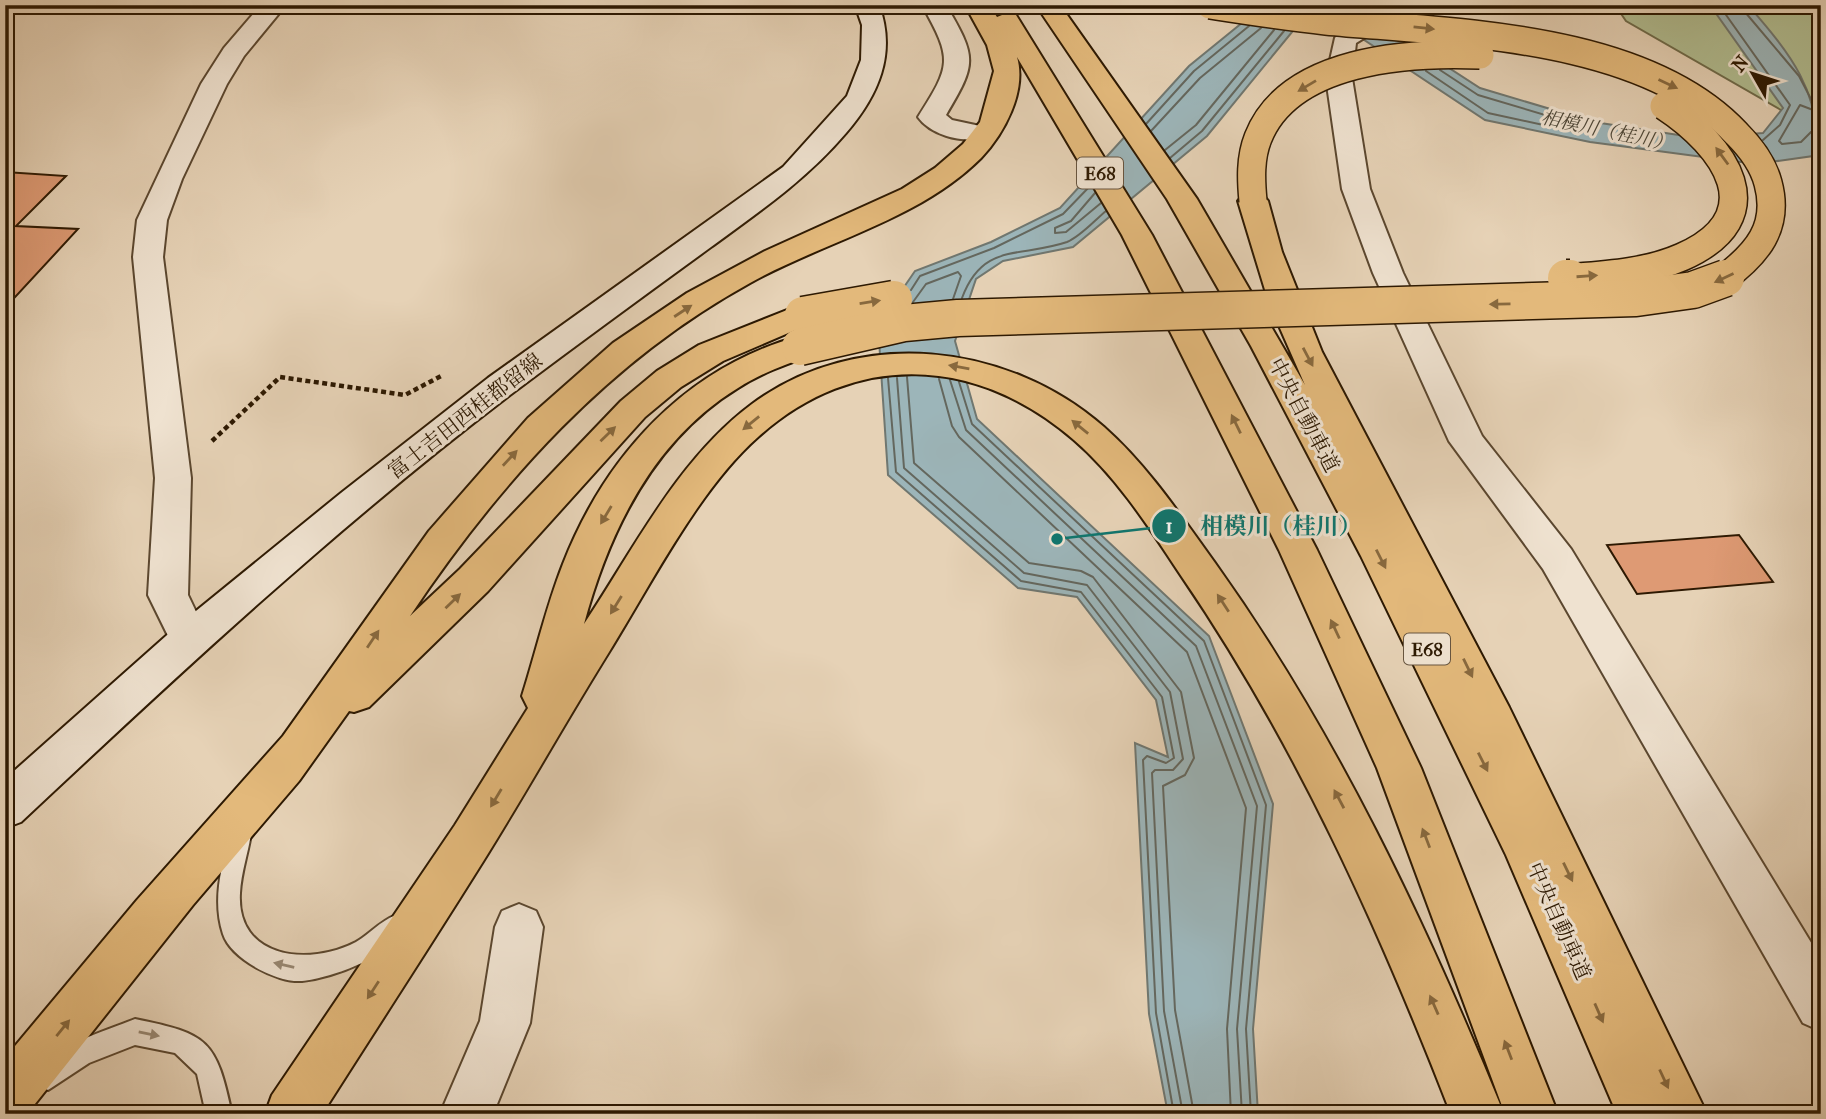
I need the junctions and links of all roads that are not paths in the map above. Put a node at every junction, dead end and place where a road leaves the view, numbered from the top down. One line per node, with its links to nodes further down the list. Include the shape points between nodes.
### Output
1 (274, 5): 11 (street, via 233,53 214,84 152,220 148,257 173,478 168,596)
2 (867, 5): 11 (street, 富士吉田西桂都留線, via 874,25 874,60 860,97 793,173 500,386)
3 (934, 5): 9 (street, via 961,60 957,77 931,117 943,126)
4 (976, 5): 13 (highway, one-way to 4, via 473,500 582,387 626,350 715,289 918,191 974,150 1002,106 1006,62)
5 (998, 5): 25 (highway, E68, one-way to 5, via 1399,768 1298,550 1137,235)
6 (1048, 5): 26 (highway, 中央自動車道 / E68, one-way to 26, via 1182,199 1267,346 1386,568 1526,848)
7 (1210, 5): 10 (highway, one-way to 10, bridge, via 1520,40 1598,58 1669,84 1728,120 1770,162 1782,188 1785,213 1776,238 1753,262 1722,281 1636,299 958,318 904,323)
8 (1373, 20): 18 (street, via 1344,43 1339,78 1356,189 1388,273 1461,429 1557,559)
9 (970, 132)
10 (803, 349): 12 (highway, one-way to 12, via 751,422 704,471); 12 (highway, one-way to 12, via 758,363 718,385 681,415 636,467 600,523 583,564); 13 (highway, one-way to 10, via 474,580 633,409 669,379 711,353); 24 (highway, one-way to 10, via 1360,838 1288,705 1212,587 1109,451 1075,422 1023,390 969,369 906,363 839,371); 27 (highway, one-way to 27, bridge, via 871,302 963,294 1607,275 1682,257 1707,244 1729,219 1736,188 1717,148 1649,97 1559,66 1446,54 1358,65 1332,73 1289,97 1261,132 1251,174 1262,238 1300,342 1429,589)
11 (189, 639): 15 (street, 富士吉田西桂都留線)
12 (530, 741): 16 (highway, one-way to 16)
13 (297, 750): 14 (highway)
14 (249, 805): 16 (lane, one-way to 14, via 362,952 301,969 265,961 235,933 228,894 233,857); 19 (highway, one-way to 14)
15 (5, 808)
16 (431, 900): 22 (highway, one-way to 22)
17 (519, 927): 23 (street, via 505,1023)
18 (1821, 1006)
19 (5, 1100)
20 (5, 1110): 21 (lane, one-way to 21, via 80,1054 135,1032 181,1041 209,1067)
21 (219, 1114)
22 (291, 1114)
23 (466, 1114)
24 (1478, 1114)
25 (1532, 1114)
26 (1644, 1114)
27 (1681, 1114)

